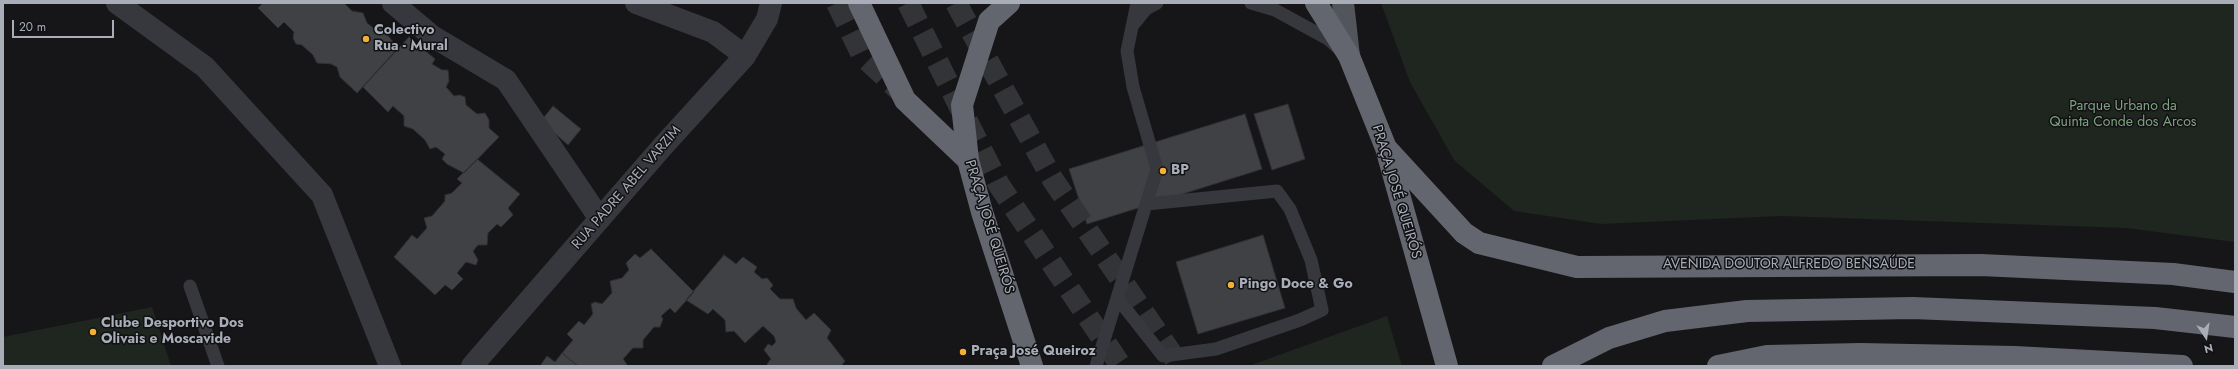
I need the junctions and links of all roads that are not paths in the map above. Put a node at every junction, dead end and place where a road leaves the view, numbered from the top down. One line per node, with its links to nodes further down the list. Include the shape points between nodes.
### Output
1 (117, 3): 24 (street, via 205,67 322,195)
2 (393, 3): 18 (street, via 432,36 506,80)
3 (636, 3): 13 (street, via 713,32)
4 (771, 3): 13 (street, RUA PADRE ABEL VARZIM, via 767,19)
5 (859, 3): 16 (highway, via 905,100)
6 (1009, 3): 16 (highway, PRAÇA JOSÉ QUEIRÓS, via 989,21 962,105)
7 (1136, 3): 12 (lane)
8 (1157, 3): 12 (lane, via 1146,9 1135,21)
9 (1251, 3): 14 (lane, via 1275,10 1304,25 1328,39)
10 (1316, 3): 14 (highway, PRAÇA JOSÉ QUEIRÓS)
11 (1343, 3): 14 (main road)
12 (1127, 51): 17 (lane, via 1133,87 1157,169)
13 (745, 56): 18 (street, RUA PADRE ABEL VARZIM)
14 (1349, 56): 15 (highway, PRAÇA JOSÉ QUEIRÓS)
15 (1386, 148): 19 (highway, AVENIDA DOUTOR ALFREDO BENSAÚDE, via 1464,233 1474,240 1577,267 1981,265 2173,274); 28 (highway, PRAÇA JOSÉ QUEIRÓS)
16 (968, 160): 26 (highway, PRAÇA JOSÉ QUEIRÓS, via 982,212)
17 (1147, 204): 21 (lane); 21 (lane, via 1277,191 1290,209 1311,260 1322,310 1216,349 1163,356)
18 (600, 219): 25 (street, RUA PADRE ABEL VARZIM)
19 (2235, 282)
20 (190, 286): 23 (lane)
21 (1118, 299): 27 (lane)
22 (2235, 327): 29 (highway, via 2155,318 1913,308 1746,310 1665,321 1609,338)
23 (218, 366)
24 (390, 366)
25 (472, 366)
26 (1032, 366)
27 (1096, 366)
28 (1447, 366)
29 (1553, 366)
30 (1721, 366): 31 (highway, via 1767,356 1860,354 2015,356)
31 (2173, 366)

